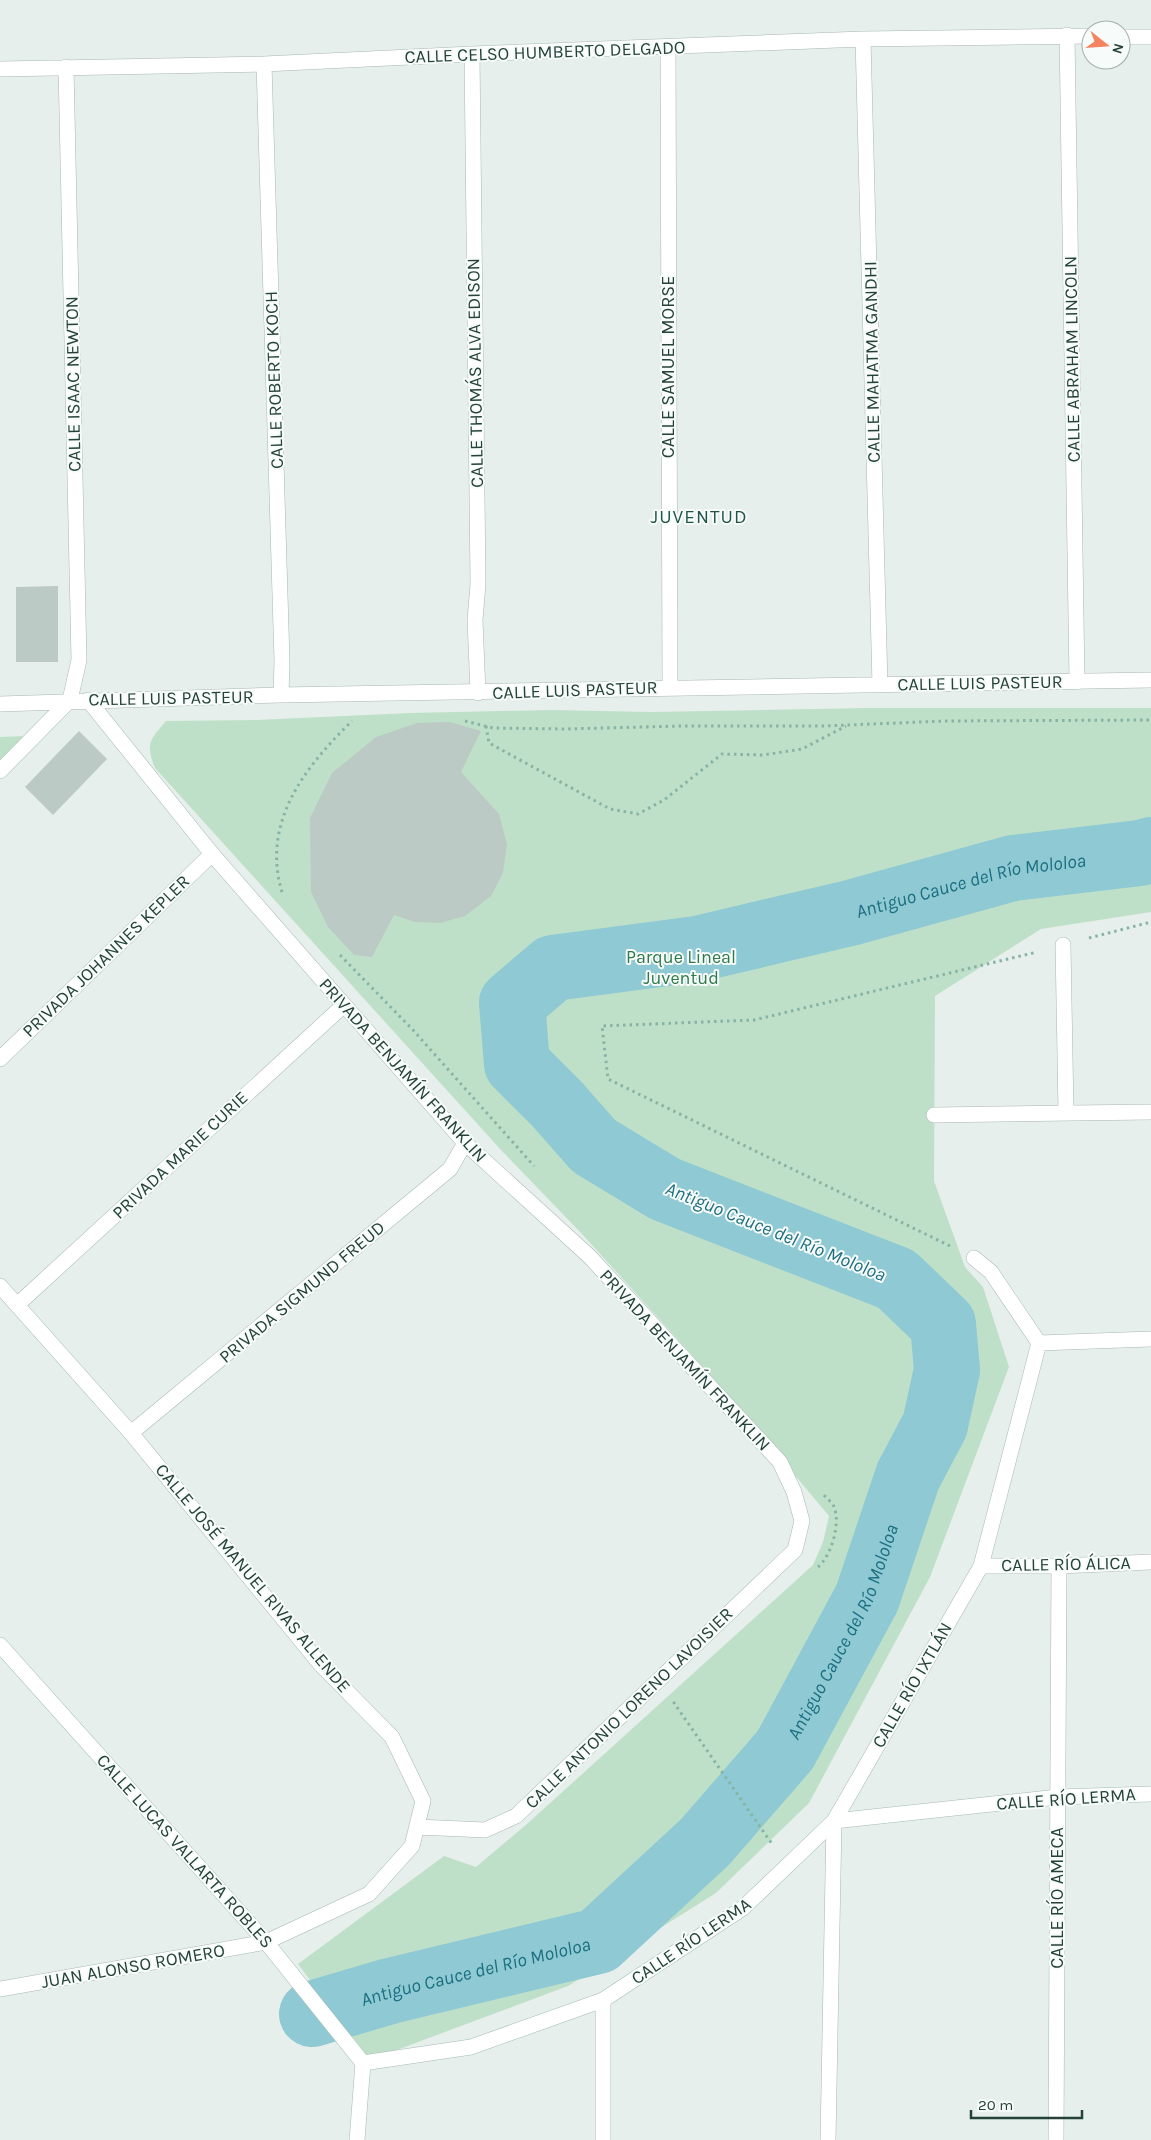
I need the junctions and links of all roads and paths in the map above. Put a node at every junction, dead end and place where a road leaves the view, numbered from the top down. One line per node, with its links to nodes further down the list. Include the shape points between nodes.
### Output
1 (1067, 35): 2 (street, CALLE CELSO HUMBERTO DELGADO); 5 (street, CALLE CELSO HUMBERTO DELGADO); 12 (street, CALLE ABRAHAM LINCOLN)
2 (1081, 36)
3 (1131, 37): 4 (street)
4 (1151, 37)
5 (863, 39): 6 (street, CALLE CELSO HUMBERTO DELGADO); 13 (street, CALLE MAHATMA GANDHI)
6 (668, 47): 7 (street, CALLE CELSO HUMBERTO DELGADO); 14 (street, CALLE SAMUEL MORSE)
7 (472, 54): 8 (street, CALLE CELSO HUMBERTO DELGADO); 15 (street, CALLE THOMÁS ALVA EDISON)
8 (264, 64): 9 (street, CALLE CELSO HUMBERTO DELGADO); 16 (street, CALLE ROBERTO KOCH)
9 (66, 67): 10 (street, CALLE CELSO HUMBERTO DELGADO); 17 (street, CALLE ISAAC NEWTON, via 79,660)
10 (0, 69)
11 (1151, 680): 12 (street, CALLE LUIS PASTEUR)
12 (1077, 682): 13 (street, CALLE LUIS PASTEUR)
13 (880, 684): 14 (street, CALLE LUIS PASTEUR)
14 (670, 687): 15 (street, CALLE LUIS PASTEUR)
15 (478, 693): 16 (street, CALLE LUIS PASTEUR)
16 (281, 695): 18 (street, CALLE LUIS PASTEUR)
17 (70, 700): 18 (street, CALLE LUIS PASTEUR); 19 (street, CALLE LUIS PASTEUR); 24 (street)
18 (88, 700): 25 (street, PRIVADA BENJAMÍN FRANKLIN)
19 (0, 704)
20 (461, 720): 23 (path)
21 (1151, 720): 22 (path)
22 (848, 725): 23 (path, via 565,729); 23 (path, via 802,749 763,755 722,754 664,800 638,814 610,809 489,743)
23 (486, 726)
24 (0, 771)
25 (212, 854): 28 (street, PRIVADA BENJAMÍN FRANKLIN); 29 (street, PRIVADA JOHANNES KEPLER)
26 (1151, 922): 27 (path)
27 (1063, 945): 30 (street); 34 (path, via 754,1020 602,1026 608,1079)
28 (344, 1005): 33 (street, PRIVADA BENJAMÍN FRANKLIN); 36 (street, PRIVADA MARIE CURIE)
29 (0, 1059)
30 (1066, 1112): 31 (street); 32 (street)
31 (1151, 1112)
32 (934, 1115)
33 (465, 1143): 39 (street, PRIVADA SIGMUND FREUD, via 450,1170); 40 (street, PRIVADA BENJAMÍN FRANKLIN, via 589,1256 780,1462 794,1492)
34 (974, 1258): 38 (street, via 991,1272)
35 (0, 1286): 36 (street, CALLE JOSÉ MANUEL RIVAS ALLENDE)
36 (17, 1305): 39 (street, CALLE JOSÉ MANUEL RIVAS ALLENDE)
37 (1151, 1339): 38 (street)
38 (1039, 1343): 42 (street, CALLE RÍO IXTLÁN)
39 (131, 1433): 49 (street, CALLE JOSÉ MANUEL RIVAS ALLENDE, via 321,1665 392,1737 423,1801)
40 (802, 1521): 49 (street, CALLE ANTONIO LORENO LAVOISIER, via 795,1550 516,1816 485,1830)
41 (1151, 1562): 43 (street, CALLE RÍO ÁLICA)
42 (982, 1566): 43 (street, CALLE RÍO ÁLICA); 48 (street, CALLE RÍO IXTLÁN)
43 (1059, 1566): 47 (street, CALLE RÍO AMECA)
44 (0, 1645): 51 (street, CALLE LUCAS VALLARTA ROBLES)
45 (674, 1703): 50 (path)
46 (1151, 1794): 47 (street, CALLE RÍO LERMA)
47 (1058, 1797): 48 (street, CALLE RÍO LERMA); 58 (street, CALLE RÍO AMECA)
48 (834, 1821): 53 (street, CALLE RÍO LERMA, via 743,1908); 57 (street, CALLE RÍO IXTLÁN)
49 (417, 1827): 51 (street, CALLE JOSÉ MANUEL RIVAS ALLENDE, via 412,1846 369,1894)
50 (764, 1832)
51 (266, 1942): 52 (street, JUAN ALONSO ROMERO); 54 (street, CALLE LUCAS VALLARTA ROBLES)
52 (0, 1989)
53 (603, 2000): 54 (street, CALLE RÍO LERMA, via 471,2047); 56 (street)
54 (363, 2063): 55 (street)
55 (357, 2140)
56 (603, 2140)
57 (828, 2140)
58 (1056, 2140)

